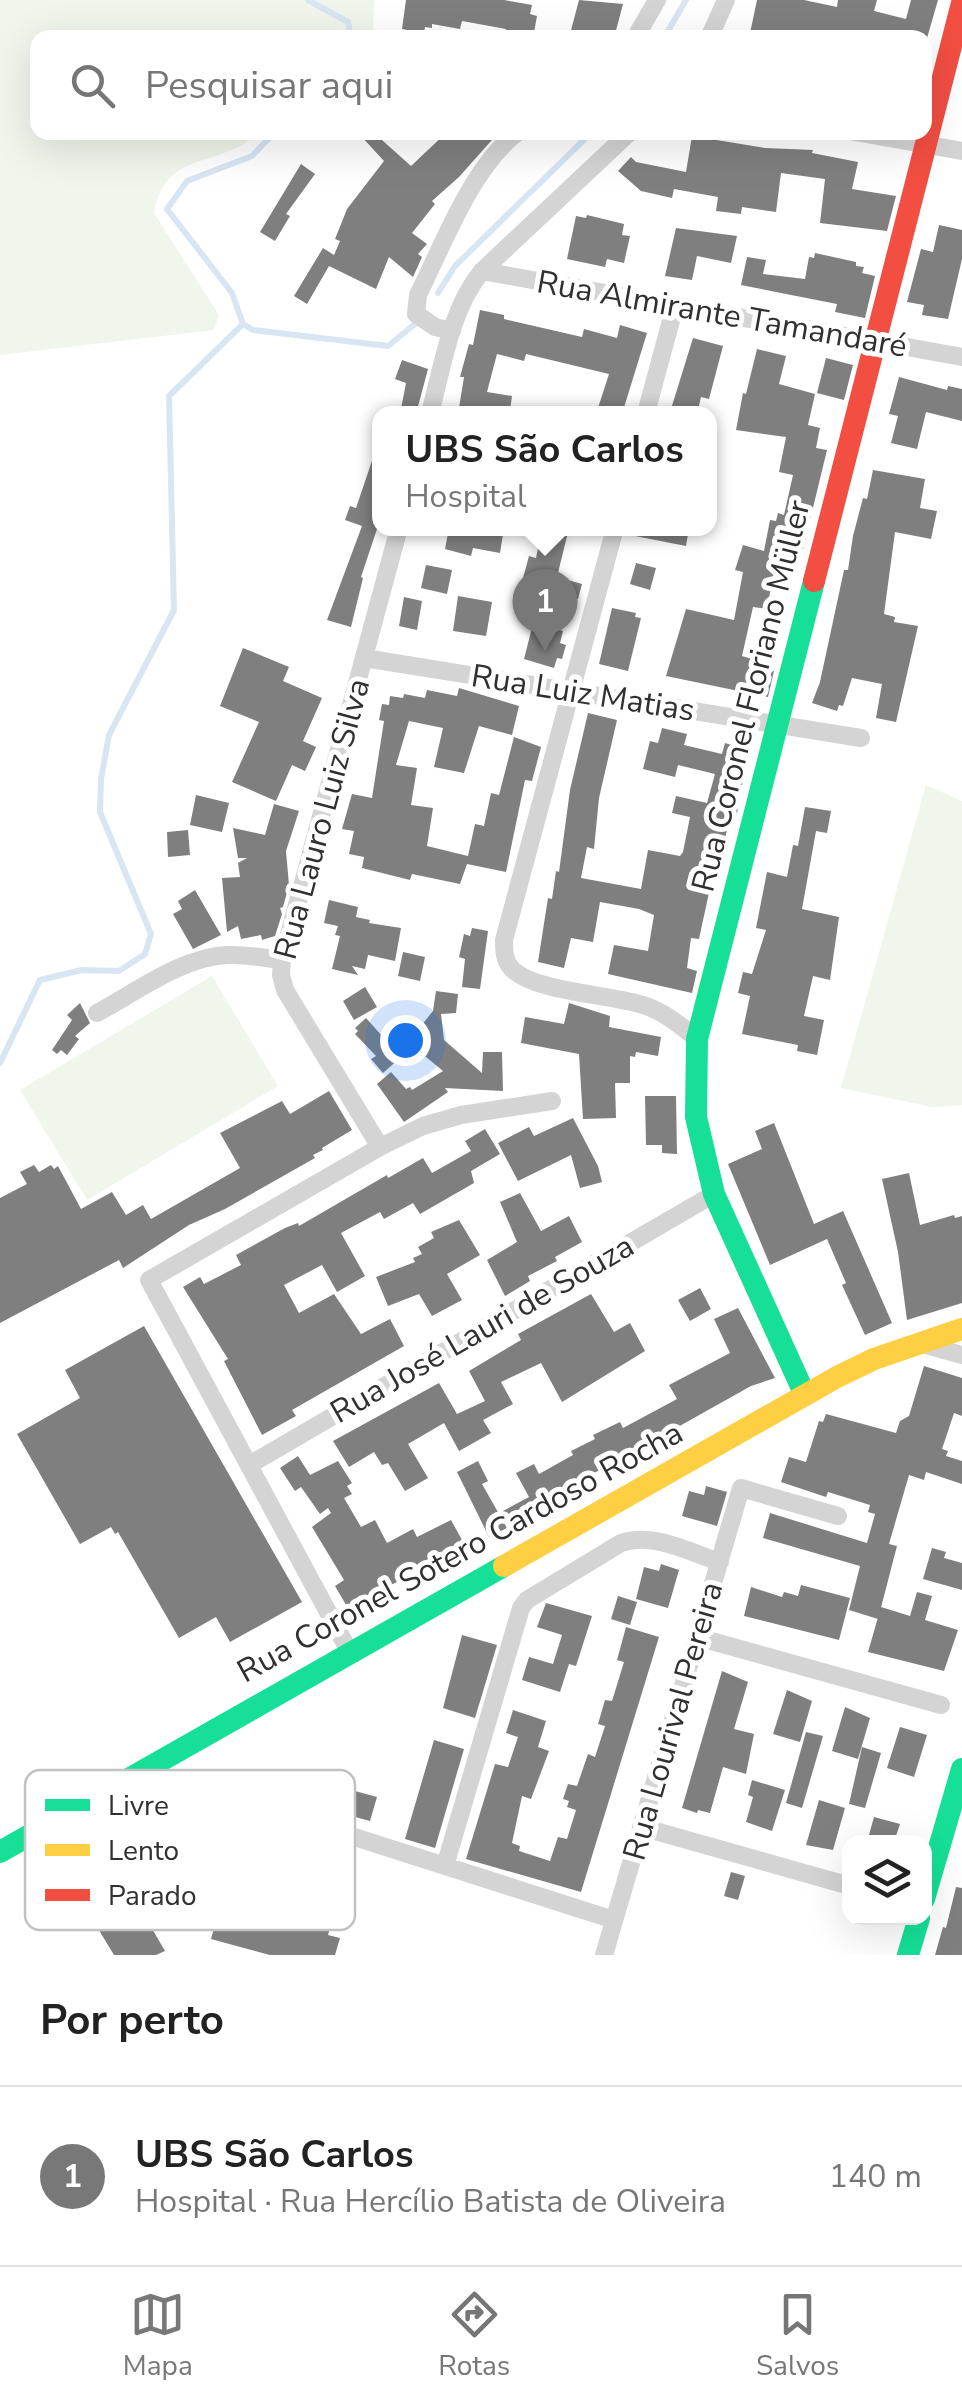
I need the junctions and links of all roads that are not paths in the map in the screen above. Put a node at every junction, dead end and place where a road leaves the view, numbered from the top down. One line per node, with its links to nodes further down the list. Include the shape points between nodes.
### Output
1 (658, 0): 4 (street)
2 (726, 0): 5 (street)
3 (962, 3): 6 (street, Rua Coronel Floriano Müller)
4 (640, 30)
5 (713, 30)
6 (932, 121)
7 (510, 140): 15 (street, via 470,194 418,295 416,314)
8 (621, 140): 13 (street)
9 (899, 140): 11 (street)
10 (927, 140): 11 (street, Rua Coronel Floriano Müller)
11 (926, 145): 12 (street); 16 (street, Rua Coronel Floriano Müller)
12 (962, 151)
13 (482, 271): 14 (street, Rua Almirante Tamandaré); 15 (street, via 468,287)
14 (675, 306): 16 (street, Rua Almirante Tamandaré); 19 (street)
15 (452, 331): 18 (street)
16 (876, 341): 17 (street, Rua Almirante Tamandaré); 24 (street, Rua Coronel Floriano Müller)
17 (962, 357)
18 (432, 406)
19 (648, 406)
20 (397, 536): 22 (street, Rua Lauro Luiz Silva)
21 (613, 536): 23 (street)
22 (364, 658): 23 (street, Rua Luiz Matias); 26 (street, Rua Lauro Luiz Silva)
23 (571, 691): 24 (street, Rua Luiz Matias); 28 (street, via 504,956 512,968 545,984 643,1004)
24 (778, 724): 25 (street, Rua Luiz Matias); 28 (street, Rua Coronel Floriano Müller)
25 (861, 738)
26 (282, 960): 27 (street, via 204,960); 30 (street, Rua Lauro Luiz Silva, via 284,990)
27 (98, 1012)
28 (698, 1039): 31 (street, Rua Coronel Floriano Müller, via 695,1122)
29 (552, 1100): 30 (street, via 460,1114)
30 (380, 1146): 36 (street, via 149,1280)
31 (714, 1194): 35 (street, Rua Coronel Floriano Müller); 36 (street, Rua José Lauri de Souza)
32 (962, 1329): 33 (street, Rua Coronel Sotero Cardoso Rocha)
33 (916, 1342): 34 (street); 35 (street, Rua Coronel Sotero Cardoso Rocha)
34 (962, 1355)
35 (805, 1395): 40 (street, Rua Coronel Sotero Cardoso Rocha)
36 (249, 1465): 40 (street)
37 (838, 1516): 38 (street, Rua Lourival Pereira, via 742,1488)
38 (720, 1562): 39 (street, Rua Lourival Pereira); 48 (street, via 634,1539 526,1600)
39 (698, 1637): 41 (street); 44 (street, Rua Lourival Pereira)
40 (349, 1651): 43 (street, Rua Coronel Sotero Cardoso Rocha)
41 (941, 1704)
42 (962, 1769): 49 (street)
43 (142, 1770)
44 (641, 1827): 50 (street); 51 (street, Rua Lourival Pereira)
45 (355, 1837): 48 (street)
46 (25, 1838): 47 (street, Rua Coronel Sotero Cardoso Rocha)
47 (0, 1852)
48 (445, 1866): 51 (street)
49 (932, 1872)
50 (842, 1884)
51 (614, 1920): 53 (street, Rua Lourival Pereira)
52 (917, 1925): 54 (street)
53 (604, 1955)
54 (908, 1955)

